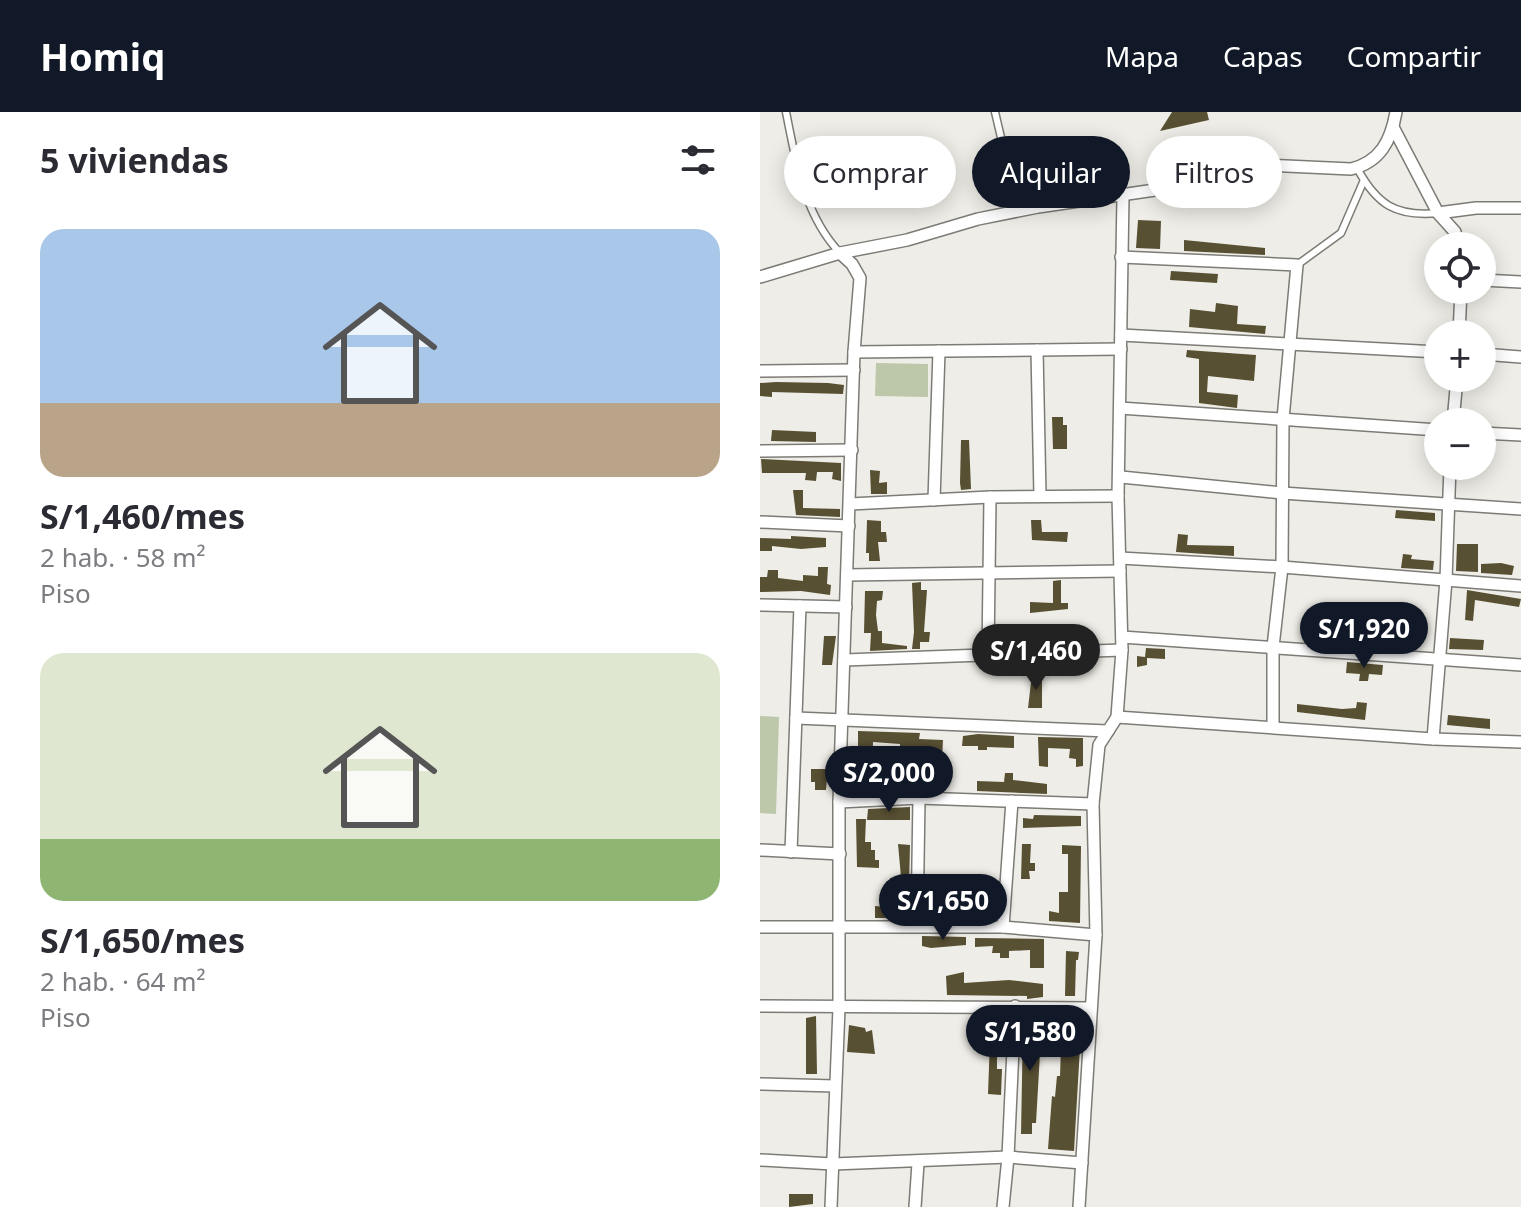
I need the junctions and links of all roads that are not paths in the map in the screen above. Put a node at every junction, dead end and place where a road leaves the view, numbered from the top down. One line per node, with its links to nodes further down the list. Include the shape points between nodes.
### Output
1 (786, 112): 14 (lane, via 811,212)
2 (995, 112): 11 (lane)
3 (1396, 112): 4 (street)
4 (1393, 127): 5 (street, via 1385,148); 12 (street)
5 (1357, 168): 6 (lane); 7 (street, via 1234,160)
6 (1364, 180): 12 (lane, via 1398,213); 16 (lane, via 1341,233)
7 (1130, 195)
8 (1040, 208): 11 (street)
9 (1123, 208): 15 (street)
10 (1521, 208): 12 (street)
11 (1012, 212): 14 (street)
12 (1438, 213): 13 (street)
13 (1455, 232)
14 (840, 253): 17 (street); 26 (street, via 860,278)
15 (1121, 257): 16 (street); 20 (street)
16 (1297, 265): 21 (street)
17 (760, 277)
18 (1496, 281): 19 (street)
19 (1521, 282)
20 (1121, 335): 21 (street); 22 (street)
21 (1289, 344): 25 (street); 32 (street)
22 (1121, 349): 23 (street); 31 (street)
23 (1037, 350): 24 (street); 41 (street)
24 (939, 351): 26 (street); 44 (street)
25 (1424, 351)
26 (854, 352): 29 (street)
27 (1496, 355): 28 (street)
28 (1521, 357)
29 (854, 370): 30 (street); 36 (street)
30 (760, 371)
31 (1120, 408): 32 (street); 38 (street)
32 (1283, 419): 33 (street); 40 (street)
33 (1424, 429)
34 (1496, 434): 35 (street)
35 (1521, 435)
36 (852, 450): 37 (street); 45 (street)
37 (760, 451)
38 (1121, 477): 40 (street); 42 (street)
39 (1449, 480): 46 (street)
40 (1282, 493): 46 (street); 51 (street)
41 (1040, 496): 42 (street); 43 (street)
42 (1118, 496): 50 (street)
43 (990, 497): 44 (street); 52 (street)
44 (934, 500): 45 (street)
45 (850, 504): 49 (street)
46 (1447, 505): 47 (street); 54 (street)
47 (1521, 509)
48 (760, 522): 49 (street)
49 (849, 526): 53 (street)
50 (1120, 564): 51 (street); 52 (street); 59 (street)
51 (1282, 567): 54 (street); 60 (street)
52 (990, 573): 53 (street); 62 (street)
53 (847, 575): 58 (street)
54 (1446, 580): 55 (street); 63 (street)
55 (1521, 586)
56 (760, 605): 57 (street)
57 (800, 606): 58 (street); 67 (street)
58 (846, 607): 64 (street)
59 (1122, 637): 60 (street); 61 (street)
60 (1273, 647): 63 (street); 69 (street)
61 (1122, 650): 62 (street); 66 (street)
62 (988, 655): 64 (street)
63 (1439, 658): 65 (street); 71 (street)
64 (844, 660): 68 (street)
65 (1521, 665)
66 (1117, 717): 69 (street); 70 (street)
67 (796, 718): 68 (street); 78 (street)
68 (842, 719): 70 (street); 75 (street)
69 (1273, 726): 71 (street)
70 (1108, 731): 76 (street, via 1099,745)
71 (1433, 739): 72 (street)
72 (1521, 742)
73 (919, 798): 74 (street); 75 (street); 81 (street)
74 (1012, 801): 76 (street); 83 (street)
75 (839, 802): 79 (street)
76 (1093, 804): 84 (street)
77 (760, 850): 78 (street)
78 (791, 852): 79 (street)
79 (840, 854): 80 (street)
80 (839, 925): 81 (street); 82 (street); 87 (street)
81 (917, 926): 83 (street)
82 (760, 927)
83 (1003, 927): 84 (street)
84 (1096, 935): 88 (street)
85 (760, 1006): 87 (street)
86 (1015, 1006): 87 (street); 88 (street); 91 (street)
87 (839, 1008): 90 (street)
88 (1091, 1008): 94 (street)
89 (760, 1084): 90 (street)
90 (835, 1086): 95 (street)
91 (1008, 1157): 93 (street); 94 (street); 98 (street)
92 (760, 1160): 95 (street)
93 (918, 1163): 95 (street); 97 (street)
94 (1082, 1163): 99 (street)
95 (833, 1164): 96 (street)
96 (831, 1207)
97 (915, 1207)
98 (1003, 1207)
99 (1079, 1207)

